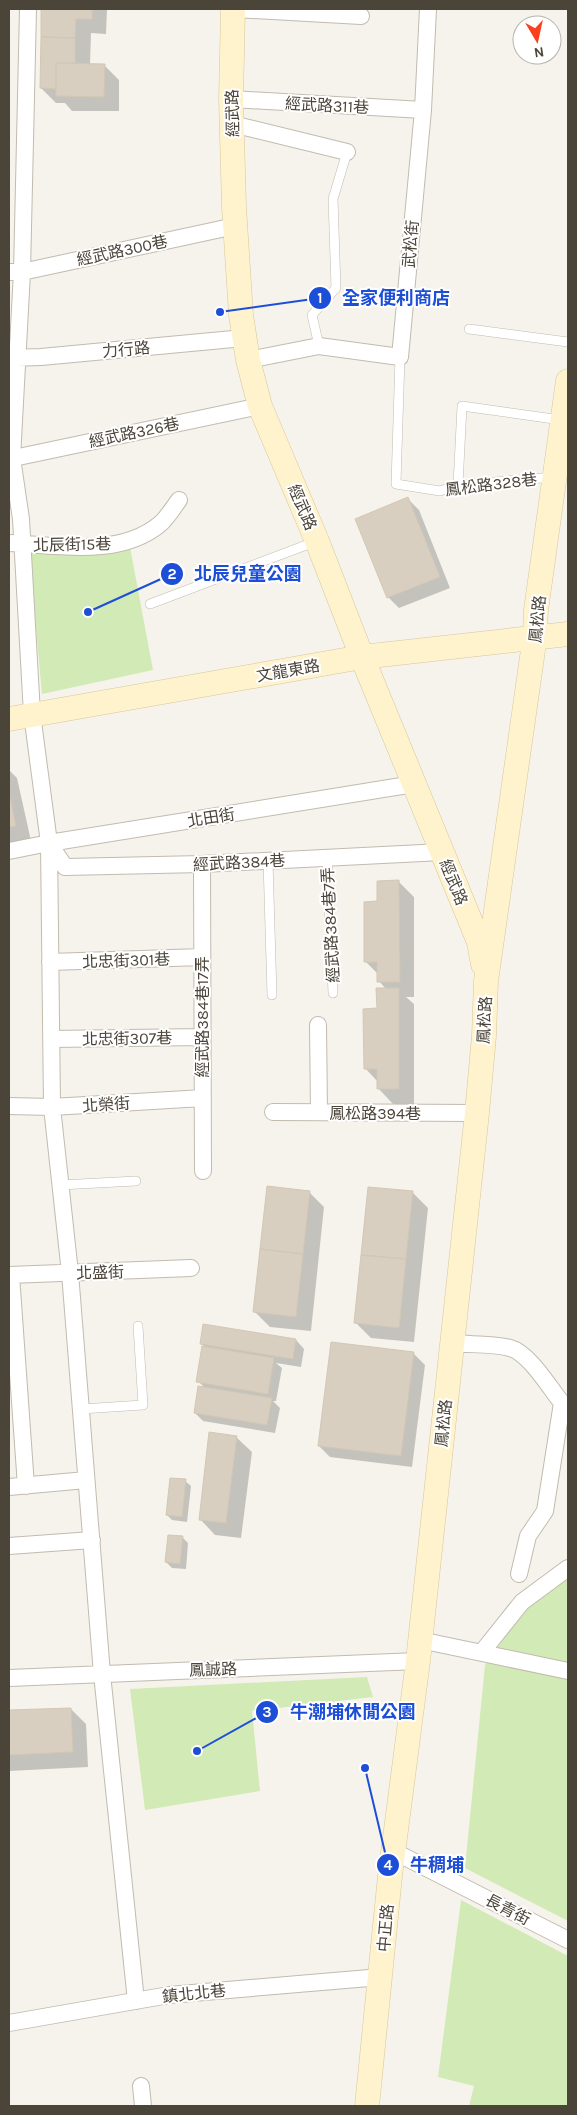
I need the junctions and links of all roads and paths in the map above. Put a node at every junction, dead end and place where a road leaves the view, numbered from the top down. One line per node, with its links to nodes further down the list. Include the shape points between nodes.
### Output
1 (28, 9): 10 (street)
2 (235, 9): 4 (street); 5 (main road, 經武路)
3 (428, 9): 6 (street, 武松街)
4 (361, 16)
5 (231, 99): 6 (street, 經武路311巷); 7 (main road, 經武路)
6 (423, 110): 15 (street, 武松街)
7 (232, 124): 8 (street); 9 (main road, 經武路)
8 (347, 152): 13 (lane, via 333,199 336,288 312,315)
9 (235, 226): 10 (street, 經武路300巷); 14 (main road, 經武路)
10 (15, 272): 16 (street)
11 (469, 329): 12 (lane)
12 (568, 342)
13 (319, 346): 14 (street); 15 (street)
14 (246, 349): 16 (street, 力行路); 18 (main road, 經武路)
15 (400, 356): 22 (lane, 鳳松路328巷, via 396,484 440,491)
16 (13, 358): 20 (street)
17 (568, 381): 19 (main road, 鳳松路)
18 (260, 406): 20 (street, 經武路326巷); 24 (main road, 經武路)
19 (564, 420): 21 (main road, 鳳松路); 22 (lane, via 462,406)
20 (10, 459): 25 (street)
21 (556, 477): 22 (lane, 鳳松路328巷); 28 (main road, 鳳松路)
22 (458, 485)
23 (180, 500): 25 (street, 北辰街15巷, via 160,524 138,537 112,545)
24 (317, 540): 26 (lane); 29 (main road, 經武路)
25 (16, 544): 30 (street)
26 (150, 604)
27 (568, 634): 28 (main road, 文龍東路)
28 (535, 636): 29 (main road, 文龍東路); 40 (main road, 鳳松路)
29 (362, 657): 30 (main road, 文龍東路); 31 (main road, 經武路)
30 (20, 717): 32 (street)
31 (414, 784): 32 (street, 北田街); 34 (main road, 經武路)
32 (49, 843): 33 (street, 北田街); 37 (street, 經武路384巷, via 64,867); 39 (street)
33 (9, 851)
34 (442, 852): 35 (street, 經武路384巷); 40 (main road, 經武路, via 479,942)
35 (326, 858): 36 (street, 經武路384巷); 41 (lane, 經武路384巷7弄)
36 (268, 860): 37 (street, 經武路384巷); 42 (lane)
37 (202, 864): 38 (street, 經武路384巷17弄)
38 (202, 957): 39 (street, 北忠街301巷); 44 (street, 經武路384巷17弄)
39 (50, 962): 45 (street)
40 (486, 981): 51 (main road, 鳳松路)
41 (334, 993)
42 (272, 995)
43 (318, 1025): 50 (street)
44 (202, 1037): 45 (street, 北忠街307巷); 46 (street, 經武路384巷17弄)
45 (51, 1039): 48 (street)
46 (203, 1098): 48 (street, 北榮街); 52 (street, 經武路384巷17弄)
47 (9, 1106): 48 (street, 北榮街)
48 (52, 1107): 54 (street)
49 (273, 1112): 50 (street, 鳳松路394巷)
50 (319, 1112): 51 (street, 鳳松路394巷)
51 (477, 1113): 59 (main road, 鳳松路)
52 (203, 1171)
53 (136, 1181): 54 (lane)
54 (60, 1185): 56 (street)
55 (191, 1268): 56 (street, 北盛街)
56 (70, 1273): 57 (street, 北盛街); 60 (street)
57 (10, 1275): 62 (street)
58 (138, 1326): 60 (lane, via 143,1405)
59 (452, 1343): 67 (street, via 511,1348 533,1363 562,1403 545,1512 528,1536); 68 (main road, 鳳松路)
60 (81, 1409): 61 (street)
61 (86, 1480): 62 (street); 64 (street)
62 (26, 1486): 63 (street)
63 (9, 1487)
64 (92, 1540): 65 (street); 71 (street)
65 (9, 1546)
66 (568, 1568): 69 (street, via 522,1602)
67 (519, 1574)
68 (419, 1651): 69 (street, 鳳誠路); 71 (street, 鳳誠路); 73 (main road, 中正路)
69 (482, 1652): 70 (street, 鳳誠路)
70 (568, 1671)
71 (102, 1674): 72 (street, 鳳誠路); 76 (street)
72 (9, 1678)
73 (394, 1851): 74 (street, 長青街); 75 (main road, 中正路)
74 (568, 1940)
75 (381, 1977): 76 (street, 鎮北北巷, via 169,1995); 80 (main road, 中正路)
76 (136, 2001): 77 (street, 鎮北北巷)
77 (9, 2024)
78 (141, 2086): 79 (street)
79 (144, 2106)
80 (367, 2106)

